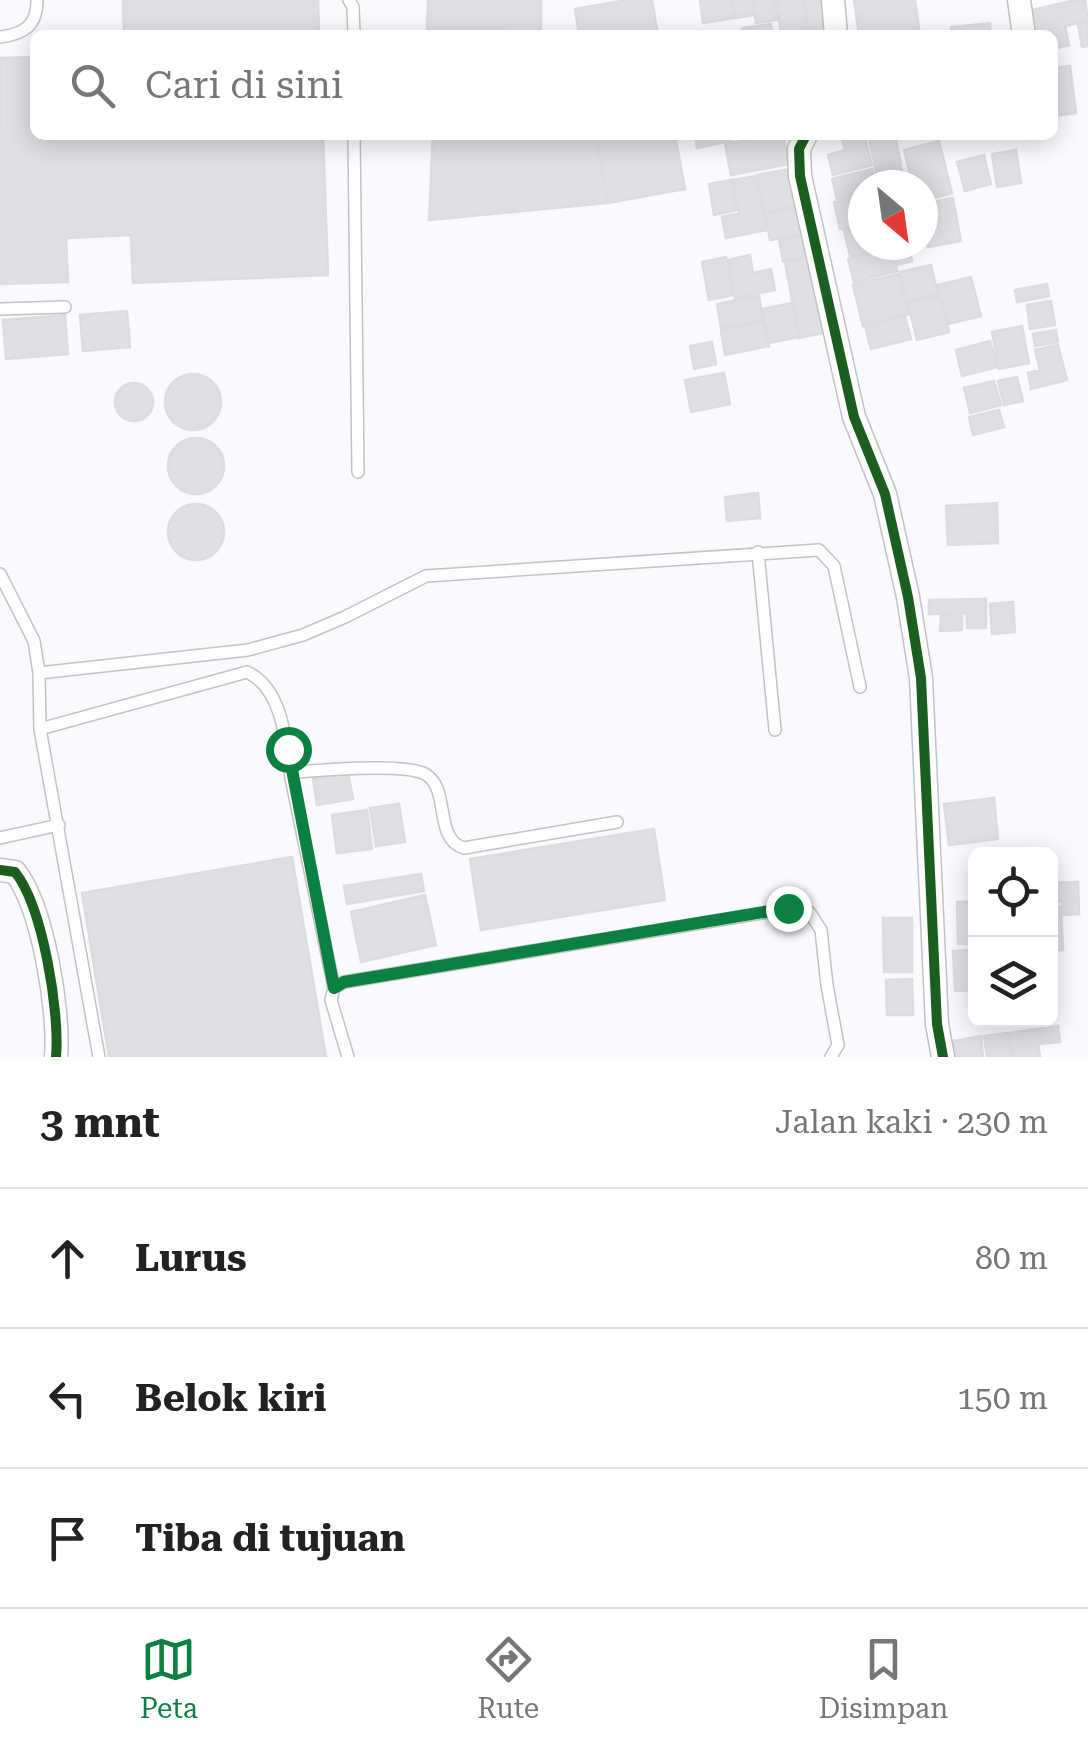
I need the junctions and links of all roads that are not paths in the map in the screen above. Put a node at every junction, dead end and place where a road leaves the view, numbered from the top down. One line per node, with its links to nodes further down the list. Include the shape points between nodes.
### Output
1 (38, 0): 8 (lane, via 27,28)
2 (349, 0): 5 (lane)
3 (832, 0): 6 (street)
4 (1019, 0): 7 (street)
5 (354, 30)
6 (835, 30)
7 (1023, 30)
8 (0, 37)
9 (354, 140): 13 (lane)
10 (804, 140): 30 (street, via 800,176 854,417 885,494 921,678)
11 (65, 307): 12 (lane)
12 (0, 308)
13 (358, 472)
14 (758, 552): 16 (lane, via 426,576 346,617 248,650); 17 (lane, via 818,550 834,566); 19 (lane)
15 (0, 574): 16 (lane, via 34,640)
16 (39, 673): 18 (lane)
17 (860, 688)
18 (40, 729): 20 (lane, via 247,672 268,688 276,705); 22 (lane)
19 (775, 730)
20 (290, 773): 21 (lane, via 333,768 426,774 435,784 448,836 464,848); 25 (lane)
21 (616, 822)
22 (59, 824): 23 (lane); 27 (lane)
23 (0, 838)
24 (0, 870): 26 (street, via 15,872 32,898 58,1033)
25 (334, 988): 28 (lane, via 331,1000); 29 (lane, via 798,907 821,930 838,1046)
26 (56, 1057)
27 (99, 1057)
28 (348, 1057)
29 (831, 1057)
30 (943, 1057)

